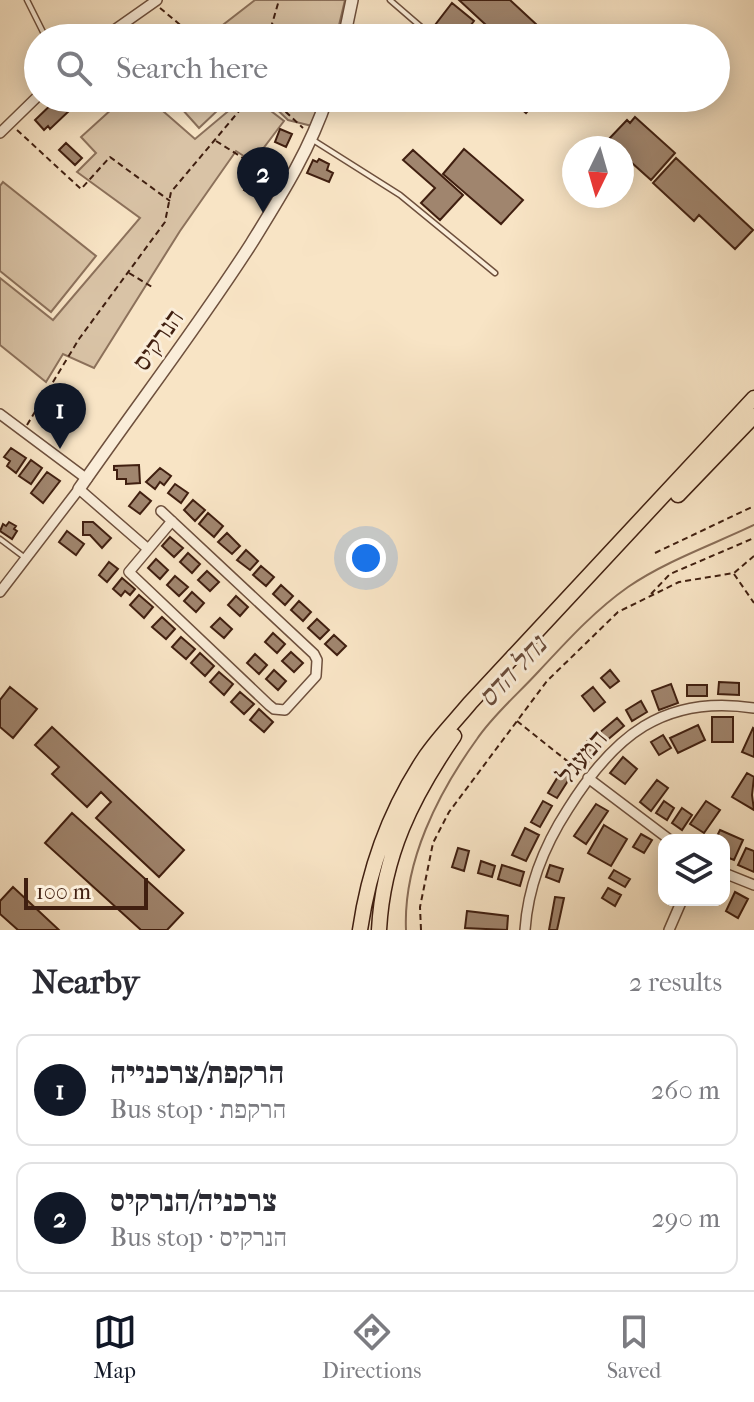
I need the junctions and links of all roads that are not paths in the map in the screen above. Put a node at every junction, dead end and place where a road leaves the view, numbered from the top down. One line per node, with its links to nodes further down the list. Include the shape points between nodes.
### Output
1 (27, 0): 5 (lane)
2 (352, 0): 7 (street)
3 (390, 0): 8 (lane)
4 (153, 1): 6 (street)
5 (39, 24)
6 (122, 24)
7 (347, 24)
8 (418, 24)
9 (24, 110): 11 (street)
10 (322, 112): 12 (street, הנרקיס)
11 (0, 133)
12 (313, 137): 13 (lane, via 400,195); 17 (street, הנרקיס, via 223,287)
13 (495, 273)
14 (754, 398): 31 (highway, via 427,755 390,822)
15 (0, 414): 17 (street)
16 (754, 416): 32 (highway, via 500,680 455,734 410,806 392,852)
17 (87, 479): 18 (street, הנרקיס)
18 (79, 489): 22 (street); 23 (street, הנרקיס)
19 (161, 511): 20 (street)
20 (172, 521): 22 (street); 22 (street, via 317,660 316,676 285,710 269,705 129,572)
21 (0, 539): 23 (lane)
22 (148, 549)
23 (26, 558): 24 (street, הנרקיס)
24 (0, 592)
25 (754, 708): 26 (street, המעגל, via 692,707 639,728)
26 (588, 778): 27 (street); 33 (street, המעגל, via 539,862)
27 (662, 834)
28 (730, 875): 29 (street)
29 (754, 885)
30 (679, 906): 34 (street)
31 (360, 930)
32 (379, 930)
33 (525, 930)
34 (669, 930)

